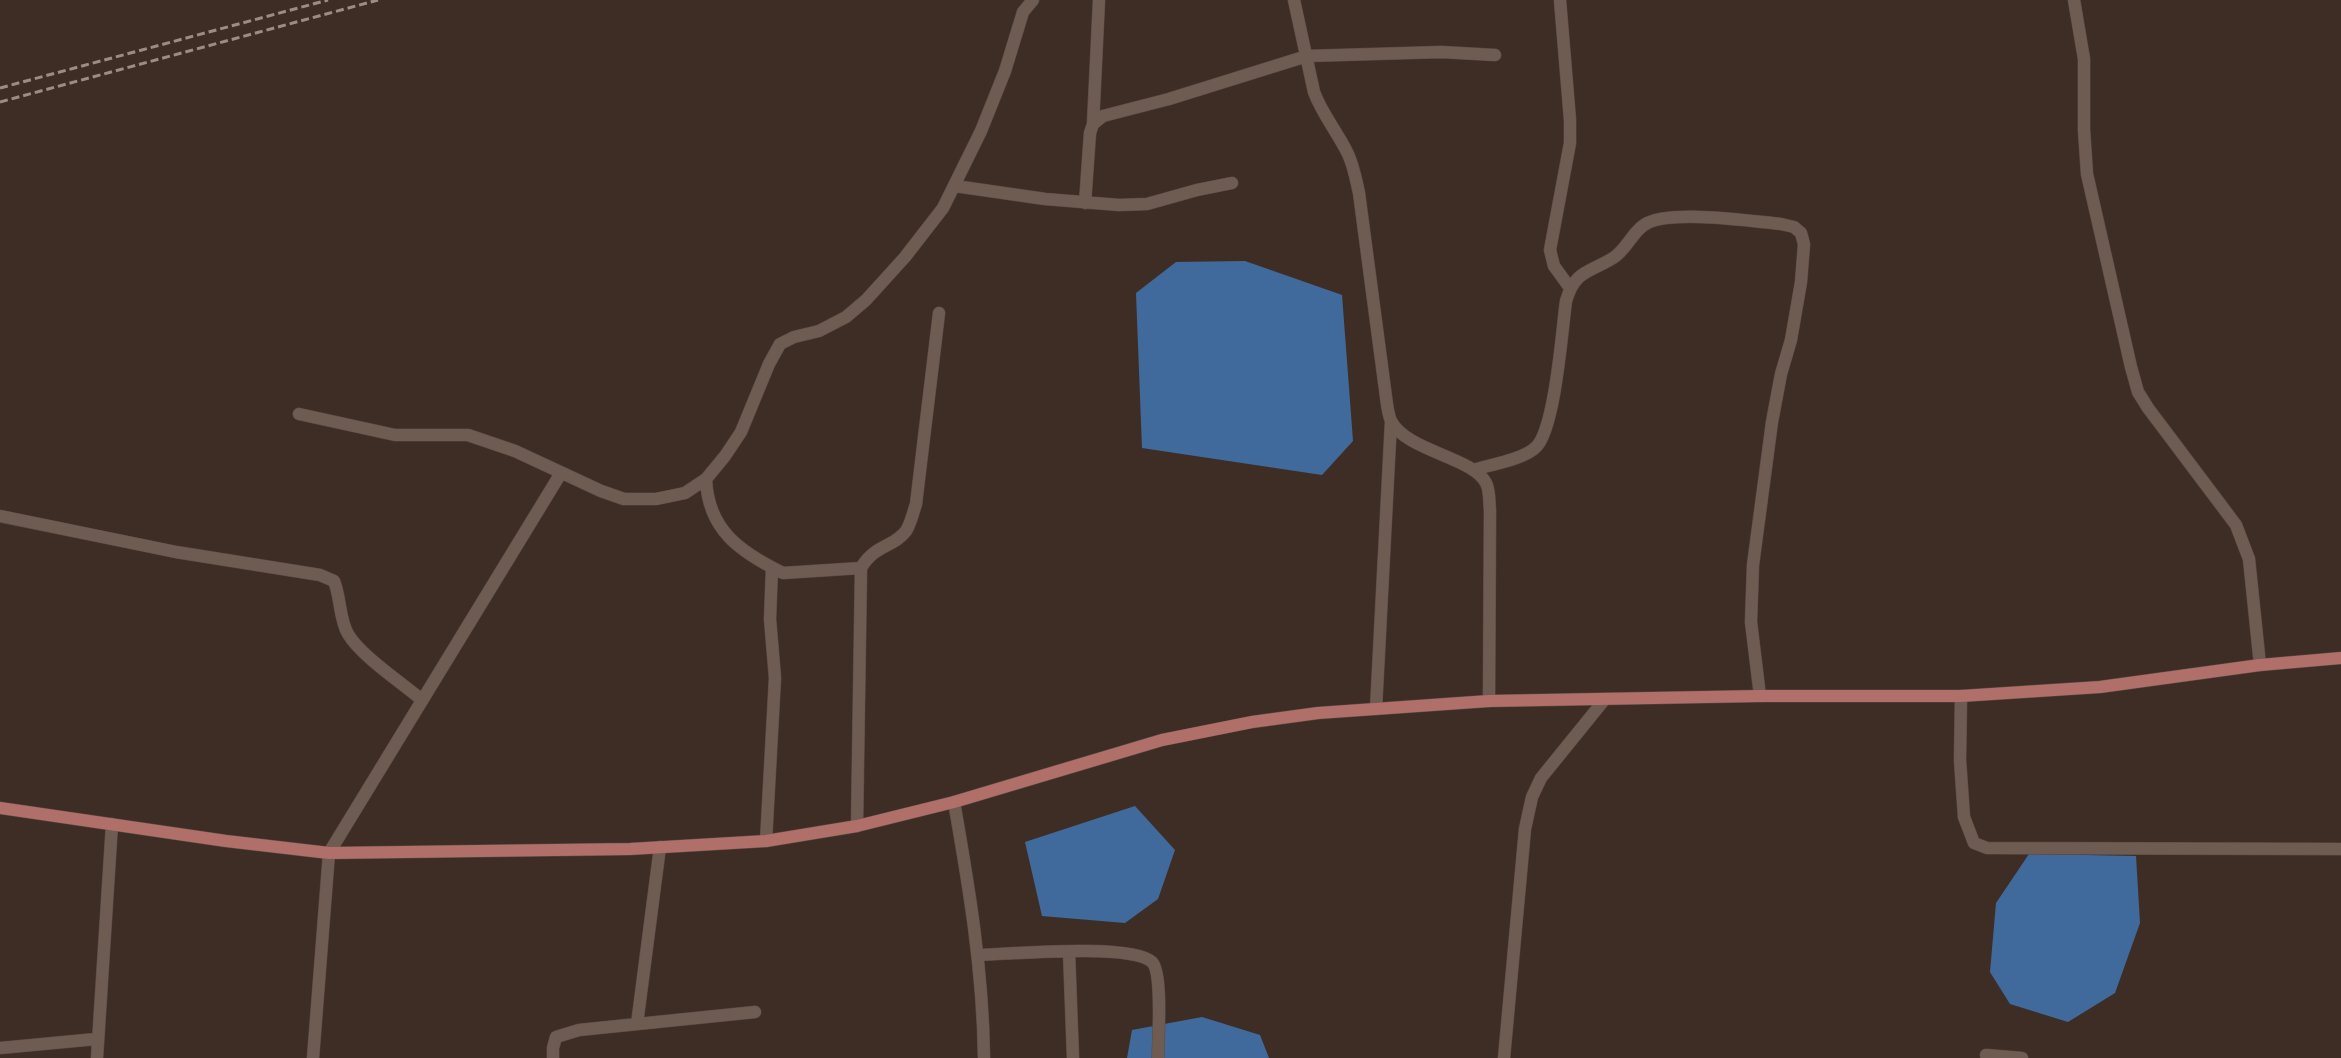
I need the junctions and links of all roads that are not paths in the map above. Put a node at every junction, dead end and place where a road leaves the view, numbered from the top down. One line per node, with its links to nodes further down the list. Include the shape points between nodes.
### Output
1 (1033, 0): 10 (street, via 1023,12 981,132)
2 (1099, 0): 8 (street)
3 (1294, 0): 7 (street)
4 (1560, 0): 12 (street, via 1570,143 1550,250 1554,266)
5 (2074, 0): 23 (street, via 2084,60 2087,174 2131,367 2138,392 2148,408 2236,525 2249,560)
6 (1495, 55): 7 (street, via 1441,52)
7 (1307, 56): 8 (street, via 1169,99 1111,113); 15 (street, via 1320,106 1355,171)
8 (1093, 124): 11 (street)
9 (1232, 184): 11 (street, via 1147,204)
10 (954, 186): 11 (street); 18 (street, via 943,208 905,257 866,300 846,317 819,331 794,336 780,344 741,432)
11 (1085, 203)
12 (1570, 288): 16 (street, via 1566,301 1556,381 1542,438 1536,448 1527,453); 24 (street, via 1585,272 1617,255 1643,225 1656,219 1674,217 1781,224 1794,227 1801,233 1804,244 1801,282 1772,422 1751,588 1751,622)
13 (939, 313): 21 (street, via 916,504 905,531 868,556)
14 (298, 414): 17 (street, via 395,435 468,435 515,451)
15 (1391, 421): 16 (street, via 1412,441); 29 (street)
16 (1473, 470): 28 (street, via 1486,483 1490,510)
17 (561, 473): 18 (street, via 624,499 656,499 685,493); 27 (street)
18 (706, 479): 20 (street, via 707,498 716,521 739,548)
19 (0, 516): 27 (street, via 176,552 320,575 334,581 348,635 361,650)
20 (772, 568): 21 (street, via 783,573); 34 (street, via 770,619 775,678)
21 (861, 568): 33 (street)
22 (2341, 658): 23 (main road)
23 (2260, 665): 25 (main road, via 2100,687)
24 (1760, 696): 25 (main road); 26 (main road)
25 (1961, 696): 36 (street, via 1960,760 1964,818 1974,842 1987,848)
26 (1605, 699): 28 (main road); 51 (street, via 1541,778 1532,797 1525,829)
27 (422, 700): 37 (street)
28 (1489, 701): 29 (main road)
29 (1376, 709): 30 (main road, via 1318,713 1252,722 1162,740)
30 (954, 802): 33 (main road); 39 (street)
31 (0, 808): 32 (main road)
32 (112, 824): 37 (main road); 42 (street)
33 (857, 826): 34 (main road)
34 (766, 841): 35 (main road)
35 (660, 847): 37 (main road); 41 (street)
36 (2341, 849)
37 (329, 853): 46 (street)
38 (1069, 952): 39 (street); 49 (street); 50 (street, via 1103,951 1131,954 1152,962 1158,976)
39 (978, 955): 48 (street, via 984,1020)
40 (755, 1012): 41 (street)
41 (637, 1024): 47 (street, via 579,1030 556,1037)
42 (96, 1039): 43 (street); 45 (street)
43 (0, 1048)
44 (1986, 1055): 52 (street)
45 (97, 1058)
46 (313, 1058)
47 (553, 1058)
48 (984, 1058)
49 (1073, 1058)
50 (1158, 1058)
51 (1504, 1058)
52 (2022, 1058)

